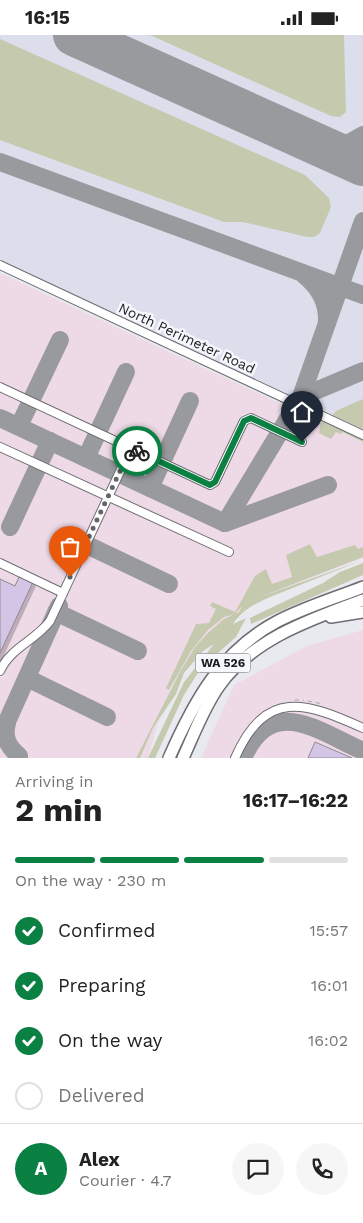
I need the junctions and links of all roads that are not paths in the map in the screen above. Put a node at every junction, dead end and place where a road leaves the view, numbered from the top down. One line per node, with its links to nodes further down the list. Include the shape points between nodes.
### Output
1 (0, 265): 3 (street, North Perimeter Road)
2 (0, 387): 6 (street)
3 (363, 435)
4 (302, 442): 6 (street, via 251,418 244,421 215,482 210,485)
5 (0, 447): 7 (street)
6 (131, 448): 7 (street)
7 (108, 497): 8 (street); 11 (street)
8 (229, 553)
9 (0, 563): 11 (street)
10 (363, 587): 17 (highway, WA 526, via 278,621 230,655 205,685)
11 (63, 593): 15 (street, via 43,630 6,658)
12 (363, 600): 14 (highway, WA 526)
13 (363, 612): 14 (highway)
14 (314, 620): 18 (highway, WA 526, via 270,640 233,669 209,701)
15 (0, 671)
16 (363, 727): 19 (street, via 310,706 288,707 271,713 256,724)
17 (169, 757)
18 (183, 758)
19 (235, 758)

